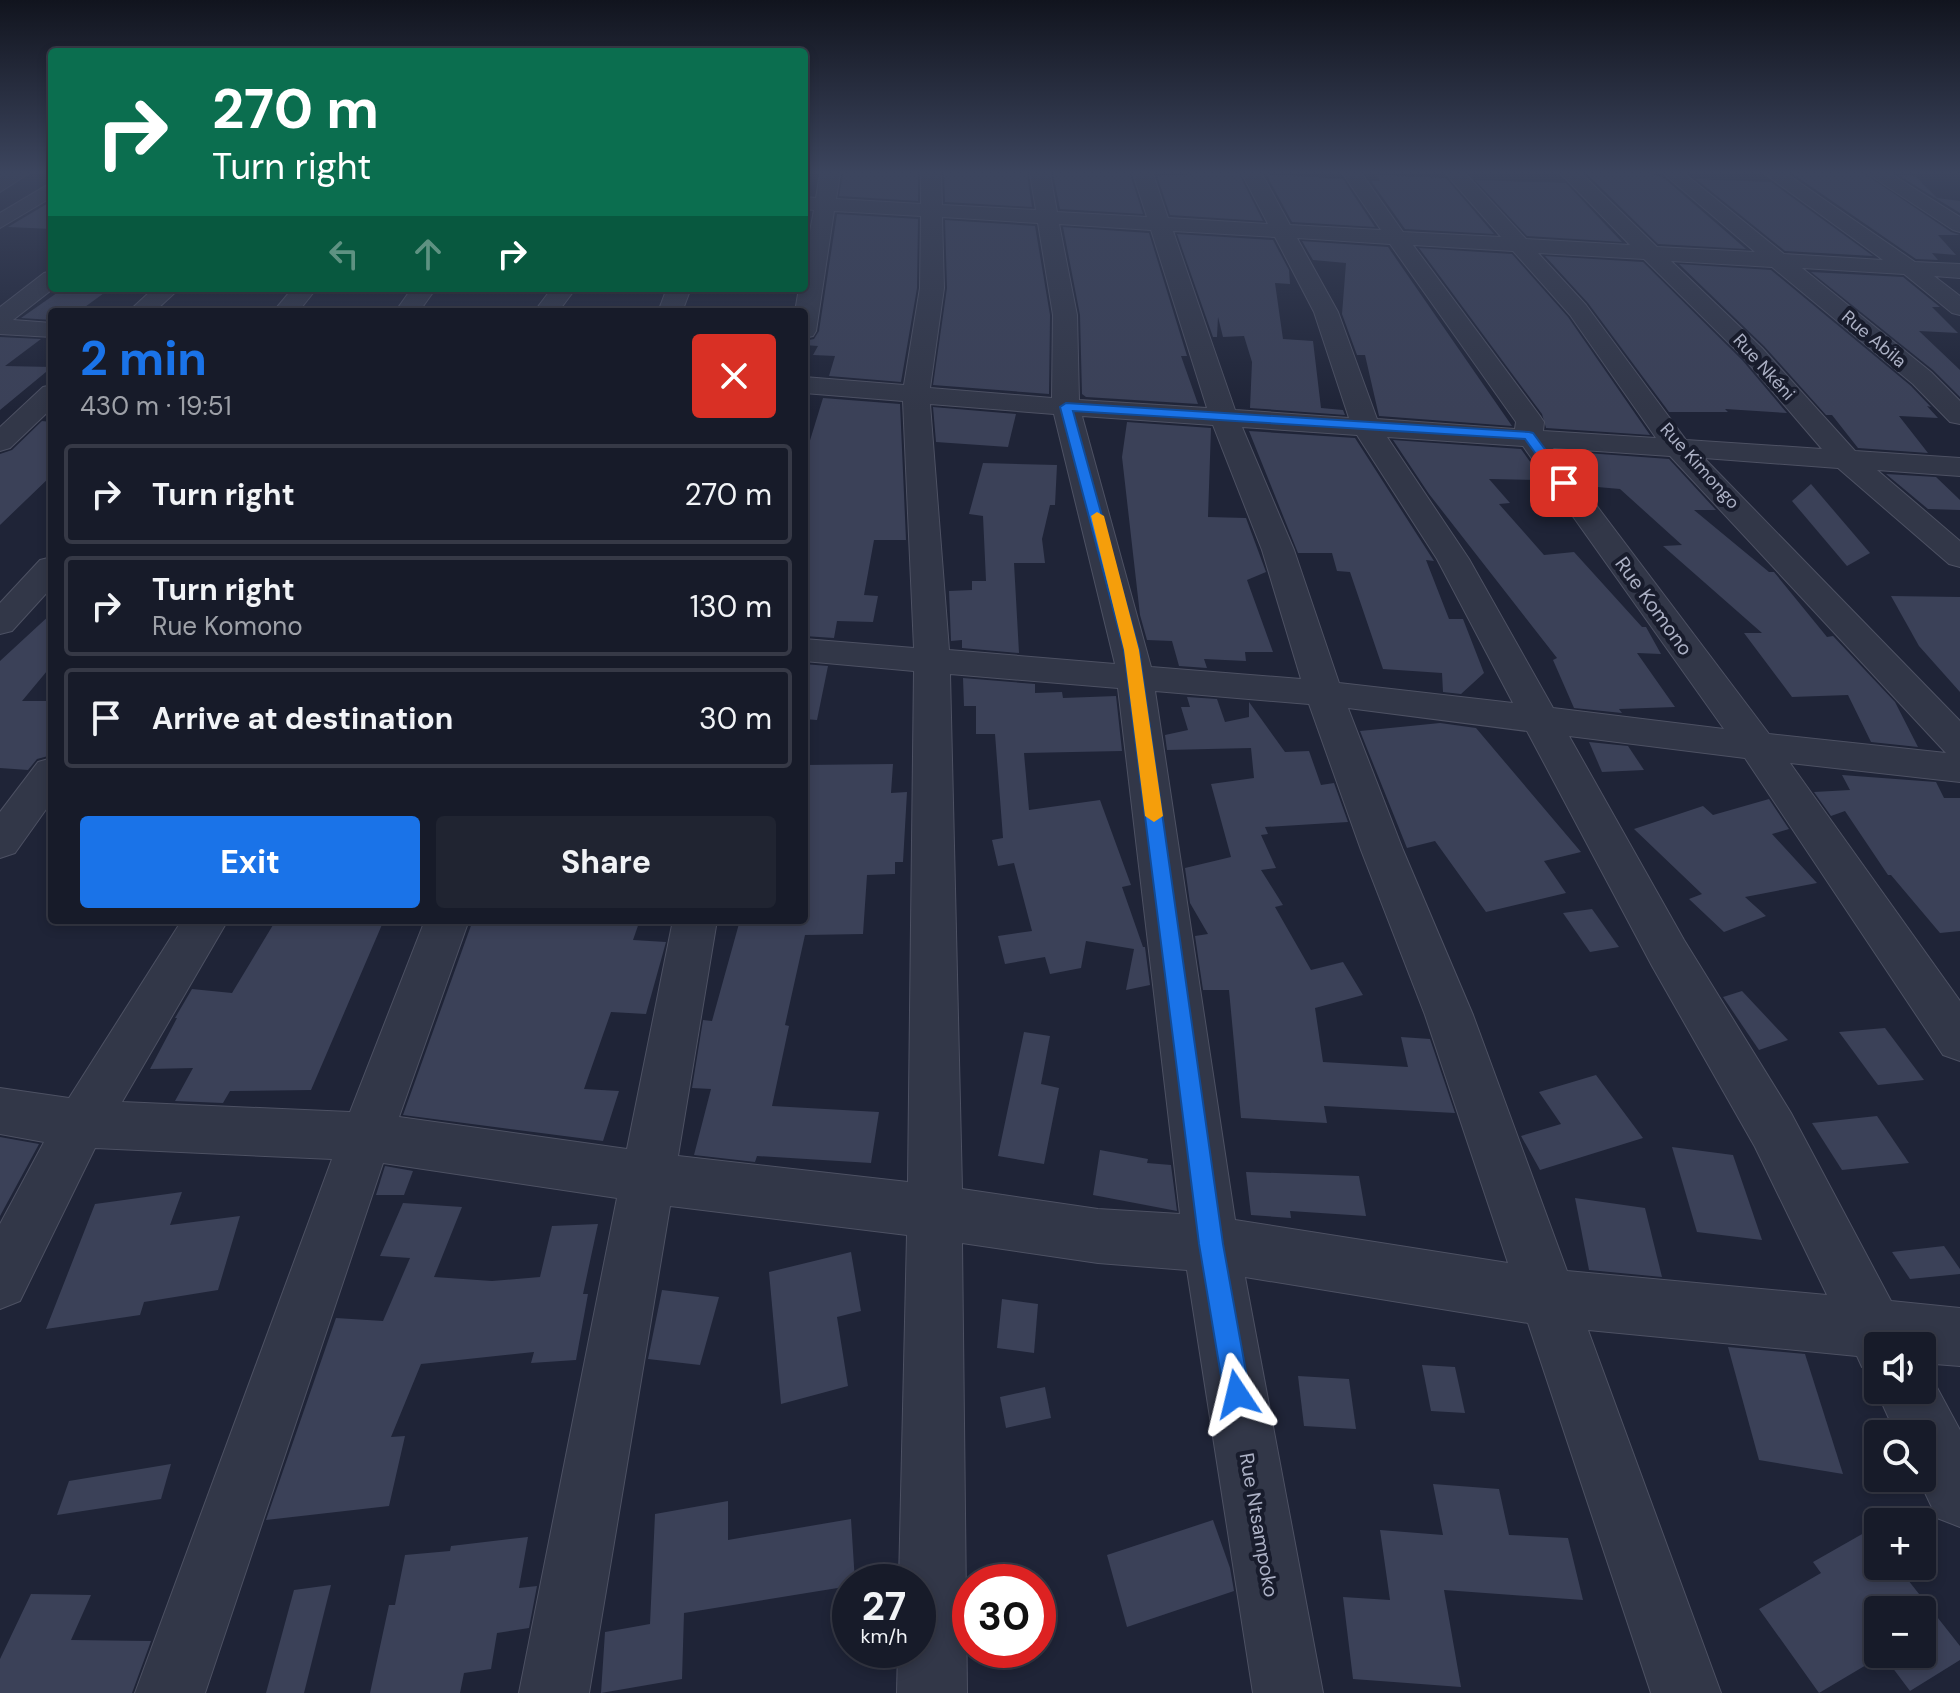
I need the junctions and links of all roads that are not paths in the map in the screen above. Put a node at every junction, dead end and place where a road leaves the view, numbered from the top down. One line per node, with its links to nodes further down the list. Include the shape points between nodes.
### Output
1 (810, 253): 14 (street)
2 (931, 253): 25 (street, via 932,288)
3 (1054, 253): 27 (street, Rue Ntsampoko, via 1065,315)
4 (1168, 253): 28 (street)
5 (1295, 253): 30 (street, via 1326,312)
6 (1408, 253): 31 (street, Rue Komono, via 1530,422)
7 (1526, 253): 33 (street, Rue Kimongo, via 1578,310)
8 (1653, 253): 11 (street); 34 (street, Rue Nkéni, via 1753,353)
9 (1770, 253): 11 (street, Rue Abila)
10 (1888, 253): 12 (street)
11 (1779, 260): 12 (street); 29 (street, Rue Abila)
12 (1911, 269): 13 (street); 20 (street)
13 (1960, 271)
14 (808, 280)
15 (48, 281): 21 (street)
16 (163, 292): 18 (street)
17 (302, 292): 19 (street)
18 (145, 308)
19 (288, 308)
20 (1960, 308)
21 (0, 319)
22 (0, 327): 23 (street)
23 (48, 330)
24 (808, 385): 25 (street)
25 (916, 392): 27 (street); 41 (street)
26 (48, 397): 32 (street)
27 (1066, 407): 28 (street); 42 (street, Rue Ntsampoko)
28 (1223, 416): 30 (street); 43 (street, via 1278,550)
29 (1960, 416)
30 (1365, 425): 31 (street); 44 (street, via 1453,559)
31 (1529, 435): 33 (street); 46 (street, Rue Komono)
32 (0, 442)
33 (1677, 447): 34 (street); 45 (street, Rue Kimongo)
34 (1847, 460): 35 (street); 36 (street, Rue Nkéni)
35 (1960, 467)
36 (1960, 557)
37 (0, 575): 38 (street)
38 (48, 576): 39 (street)
39 (0, 623)
40 (808, 650): 41 (street)
41 (932, 661): 42 (street); 58 (street)
42 (1135, 676): 43 (street); 59 (street, Rue Ntsampoko)
43 (1324, 693): 44 (street); 61 (street, via 1449,1015)
44 (1541, 718): 46 (street); 62 (street, via 1668,953 1773,1130)
45 (1960, 744)
46 (1757, 746): 47 (street); 53 (street, Rue Komono)
47 (1960, 768)
48 (48, 777): 49 (street)
49 (0, 842)
50 (204, 924): 55 (street)
51 (446, 924): 56 (street)
52 (694, 924): 57 (street)
53 (1960, 1040)
54 (0, 1111): 55 (street)
55 (81, 1124): 56 (street); 60 (street)
56 (366, 1137): 57 (street); 68 (street)
57 (649, 1178): 58 (street); 69 (street)
58 (935, 1212): 59 (street, via 1098,1236); 70 (street)
59 (1211, 1244): 61 (street); 71 (street, Rue Ntsampoko)
60 (0, 1281)
61 (1549, 1298): 63 (street); 72 (street)
62 (1876, 1332)
63 (1864, 1334)
64 (1936, 1337): 65 (street)
65 (1960, 1337)
66 (1913, 1404): 67 (street)
67 (1960, 1495)
68 (170, 1693)
69 (554, 1693)
70 (932, 1693)
71 (1288, 1693)
72 (1686, 1693)

